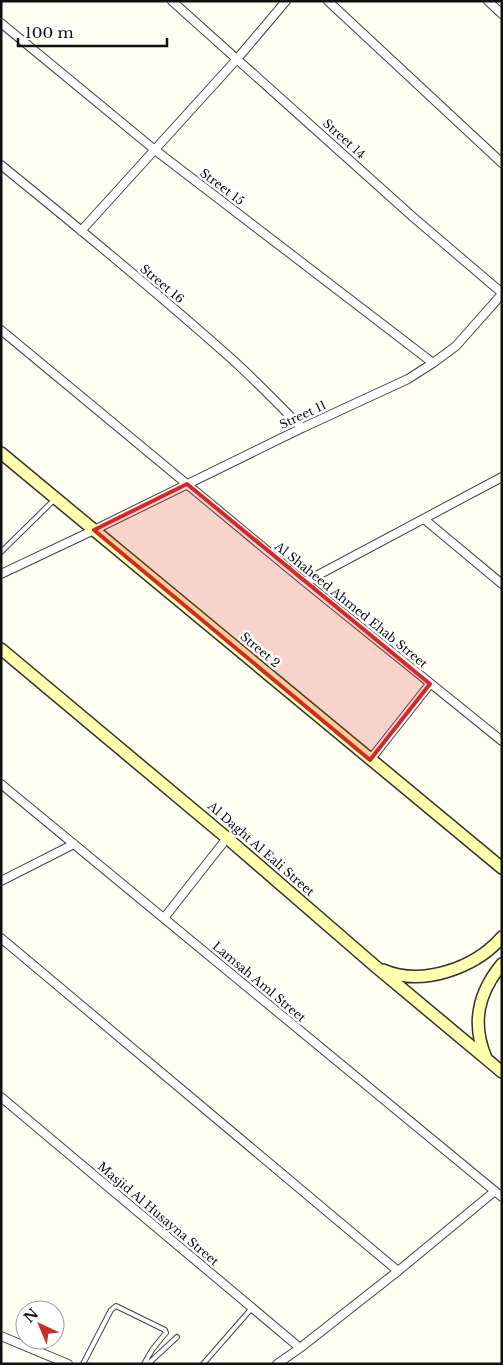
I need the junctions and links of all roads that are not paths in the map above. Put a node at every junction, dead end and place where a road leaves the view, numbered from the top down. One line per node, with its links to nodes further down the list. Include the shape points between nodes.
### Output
1 (172, 1): 7 (street, Street 14)
2 (286, 1): 7 (street)
3 (328, 1): 9 (street)
4 (488, 1): 5 (street)
5 (502, 14)
6 (1, 24): 8 (street, Street 15)
7 (237, 59): 8 (street); 12 (street, Street 14)
8 (155, 150): 11 (street); 14 (street, Street 15)
9 (502, 163)
10 (1, 166): 11 (street, Street 16)
11 (81, 231): 15 (street, Street 16, via 236,363)
12 (502, 293): 14 (street, Street 11, via 456,346)
13 (1, 330): 18 (street, Al Shaheed Ahmed Ehab Street)
14 (433, 363): 15 (street, Street 11, via 408,379)
15 (302, 428): 18 (street, Street 11)
16 (1, 453): 19 (street, Street 2)
17 (502, 477): 20 (street)
18 (187, 484): 21 (street, Street 11); 24 (street, Al Shaheed Ahmed Ehab Street)
19 (55, 498): 21 (street, Street 2); 22 (lane)
20 (424, 519): 24 (street); 25 (street)
21 (94, 530): 23 (street, Street 11); 29 (street, Street 2)
22 (1, 552)
23 (1, 574)
24 (305, 582): 27 (street, Al Shaheed Ahmed Ehab Street)
25 (502, 584)
26 (1, 649): 31 (street, Al Daght Al Eali Street)
27 (430, 684): 28 (street, Al Shaheed Ahmed Ehab Street); 29 (street)
28 (502, 742)
29 (370, 760): 33 (street, Street 2)
30 (1, 784): 32 (street, Lamsah Aml Street)
31 (227, 838): 35 (street); 39 (street, Al Daght Al Eali Street)
32 (74, 844): 34 (street); 35 (street, Lamsah Aml Street)
33 (502, 868)
34 (1, 881)
35 (164, 918): 43 (street, Lamsah Aml Street)
36 (502, 937): 39 (street, via 470,962 439,973 406,976)
37 (1, 938): 45 (street)
38 (502, 964): 40 (street, via 487,984 479,1009 479,1035)
39 (375, 966): 40 (street, Al Daght Al Eali Street)
40 (487, 1060): 41 (street, Al Daght Al Eali Street)
41 (502, 1072)
42 (1, 1097): 46 (street, Masjid Al Husayna Street)
43 (494, 1191): 44 (street, Lamsah Aml Street); 45 (street)
44 (502, 1197)
45 (398, 1271): 49 (street)
46 (252, 1308): 49 (street, Masjid Al Husayna Street); 54 (lane)
47 (1, 1336): 50 (street)
48 (177, 1337): 53 (lane)
49 (300, 1348): 55 (street)
50 (68, 1364)
51 (83, 1364): 52 (lane, via 116,1306 165,1330)
52 (144, 1364)
53 (148, 1364)
54 (203, 1364)
55 (277, 1364)

